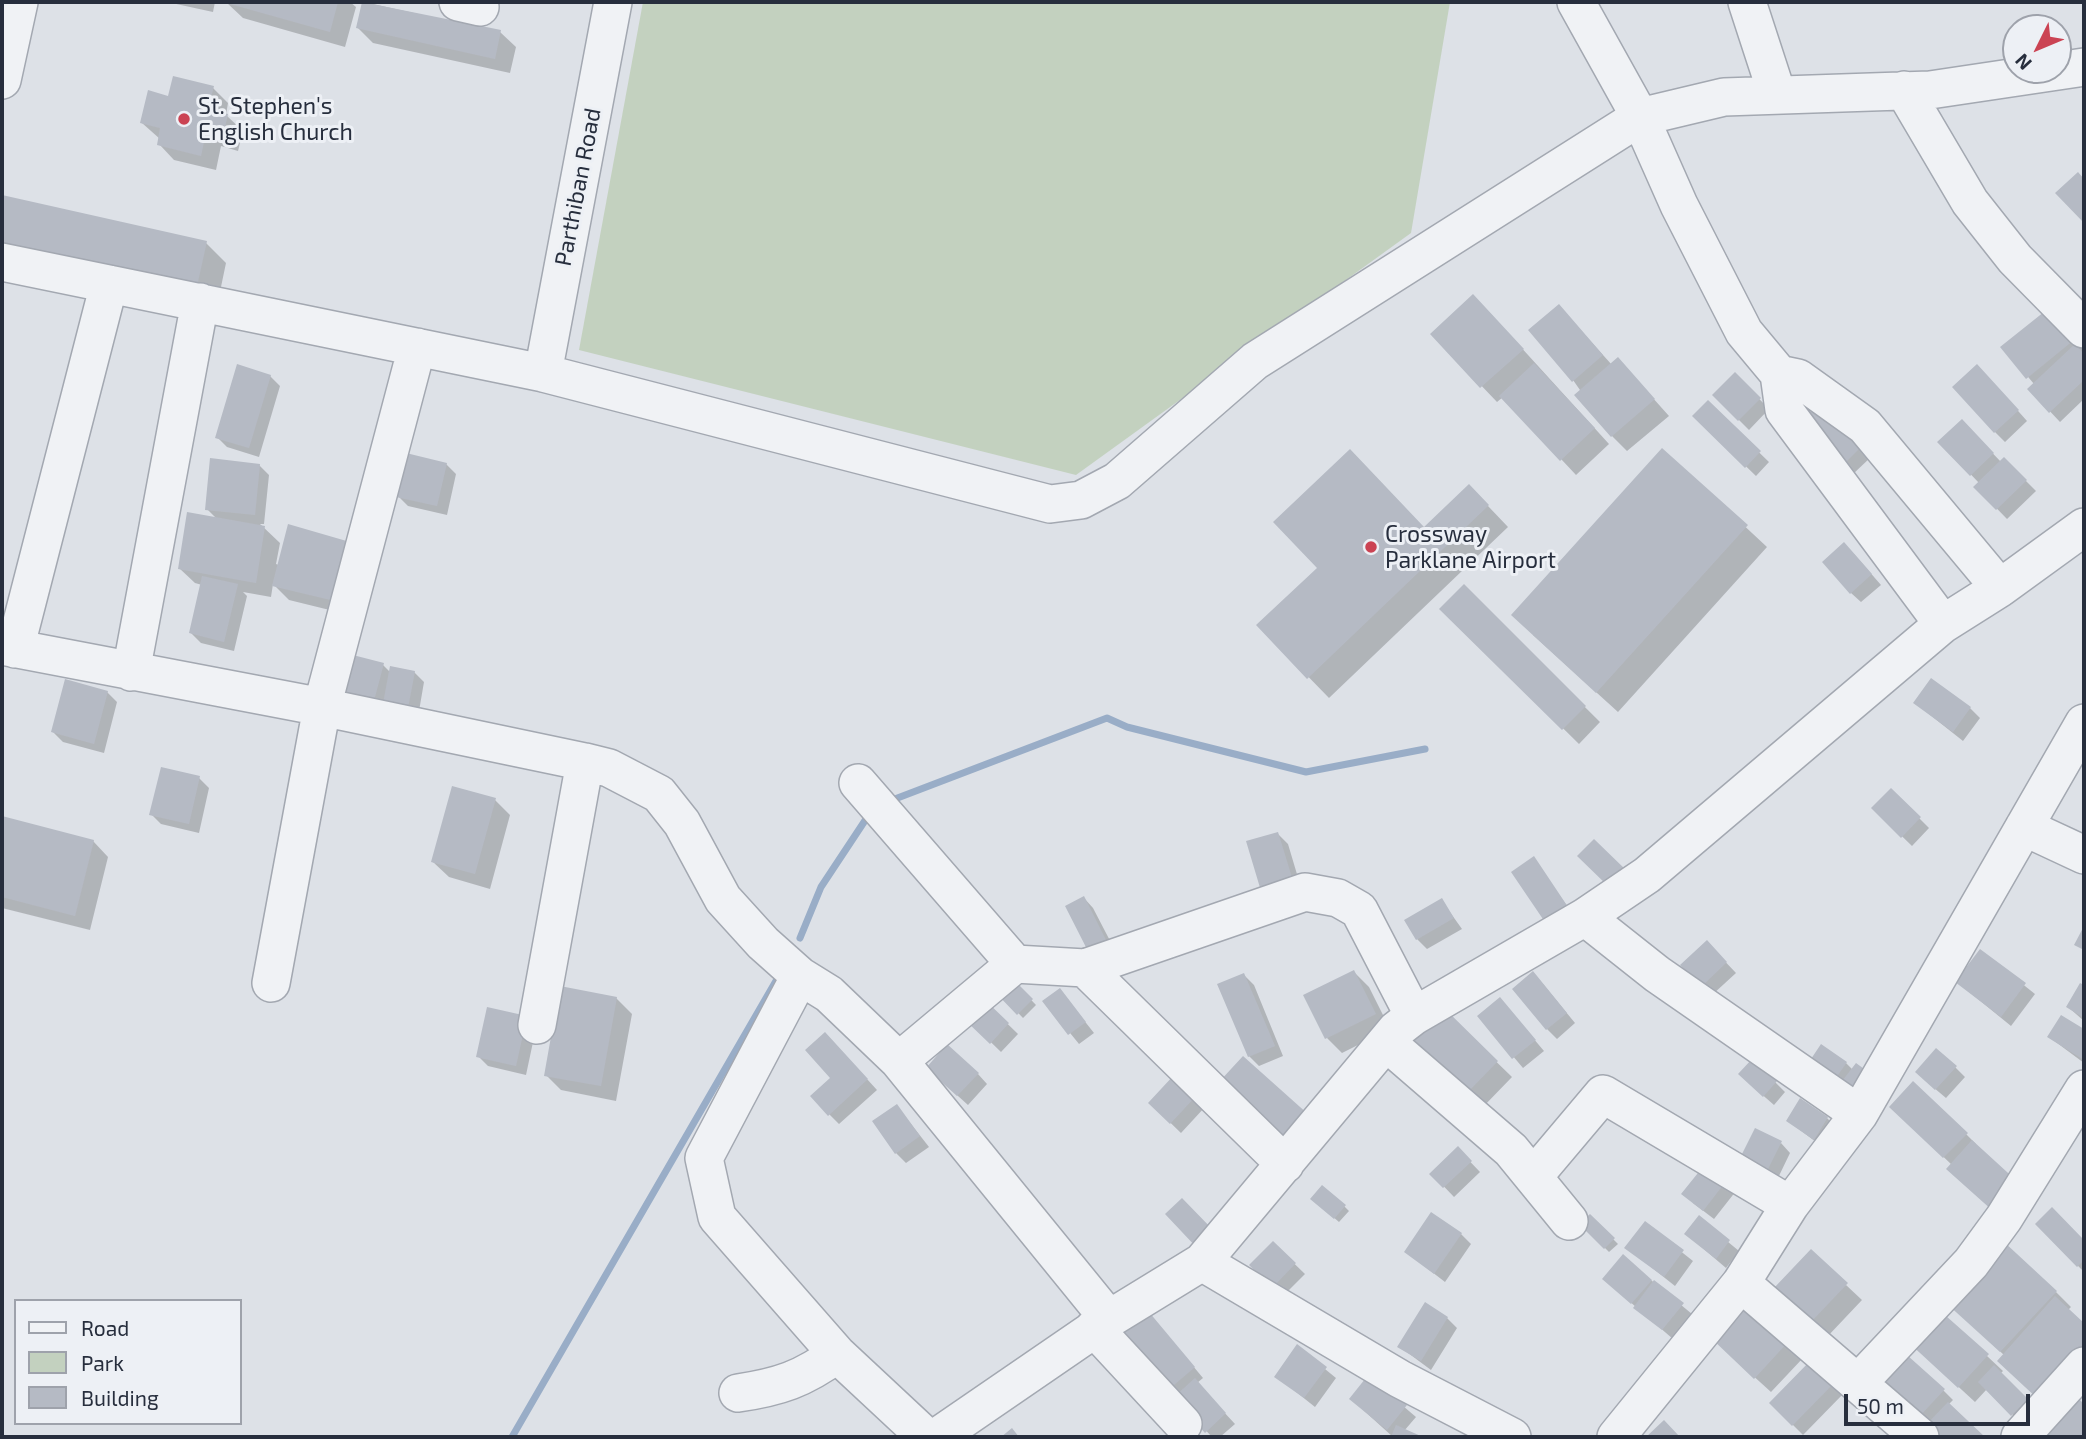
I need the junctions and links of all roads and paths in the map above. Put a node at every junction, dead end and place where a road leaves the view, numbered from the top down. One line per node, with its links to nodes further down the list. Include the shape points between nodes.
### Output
1 (19, 2): 6 (street)
2 (613, 2): 15 (street, Parthiban Road)
3 (1576, 2): 9 (street)
4 (1747, 2): 8 (street)
5 (2084, 66): 7 (street)
6 (2, 80)
7 (1904, 90): 8 (street); 13 (street, via 1970,202 2015,259)
8 (1777, 94): 9 (street, via 1724,97)
9 (1640, 117): 15 (street, via 1255,361 1117,481 1081,500 1050,504 1022,499); 16 (street, via 1744,332)
10 (2, 262): 11 (street)
11 (109, 284): 12 (street); 20 (street)
12 (200, 302): 14 (street); 21 (street)
13 (2084, 329)
14 (417, 347): 15 (street); 22 (street)
15 (543, 373)
16 (1779, 374): 18 (street, via 1798,378 1865,426); 19 (street, via 1784,410)
17 (2084, 527): 18 (street)
18 (2000, 588): 19 (street)
19 (1943, 624): 28 (street, via 1647,875)
20 (8, 647): 21 (street)
21 (131, 672): 22 (street)
22 (322, 707): 24 (street); 32 (street)
23 (2084, 723): 26 (street)
24 (585, 762): 31 (street, via 609,768 659,794 682,823 723,899); 34 (street)
25 (858, 783): 29 (street)
26 (2024, 827): 27 (street); 38 (street)
27 (2084, 855)
28 (1585, 918): 33 (street); 38 (street, via 1657,974)
29 (1015, 964): 30 (street); 36 (street)
30 (1085, 968): 33 (street, via 1305,892 1338,898 1359,910); 39 (street)
31 (800, 976): 36 (street, via 829,994); 46 (street, via 704,1157 717,1217)
32 (271, 983)
33 (1414, 1016): 35 (street)
34 (537, 1025)
35 (1385, 1042): 39 (street); 40 (street, via 1511,1150)
36 (899, 1061): 45 (street)
37 (2084, 1089): 48 (street, via 1971,1263)
38 (1859, 1114): 41 (street)
39 (1285, 1164): 43 (street)
40 (1533, 1177): 41 (street, via 1604,1094); 42 (street)
41 (1790, 1205): 44 (street)
42 (1569, 1220)
43 (1202, 1262): 45 (street); 53 (street, via 1400,1379)
44 (1741, 1283): 48 (street); 54 (street)
45 (1101, 1324): 50 (street); 51 (street)
46 (837, 1354): 49 (street, via 809,1374 777,1387); 52 (street)
47 (2084, 1366): 56 (street)
48 (1858, 1384): 55 (street)
49 (738, 1393)
50 (1183, 1424)
51 (954, 1432)
52 (926, 1437)
53 (1512, 1437)
54 (1616, 1437)
55 (1920, 1437)
56 (2020, 1437)

